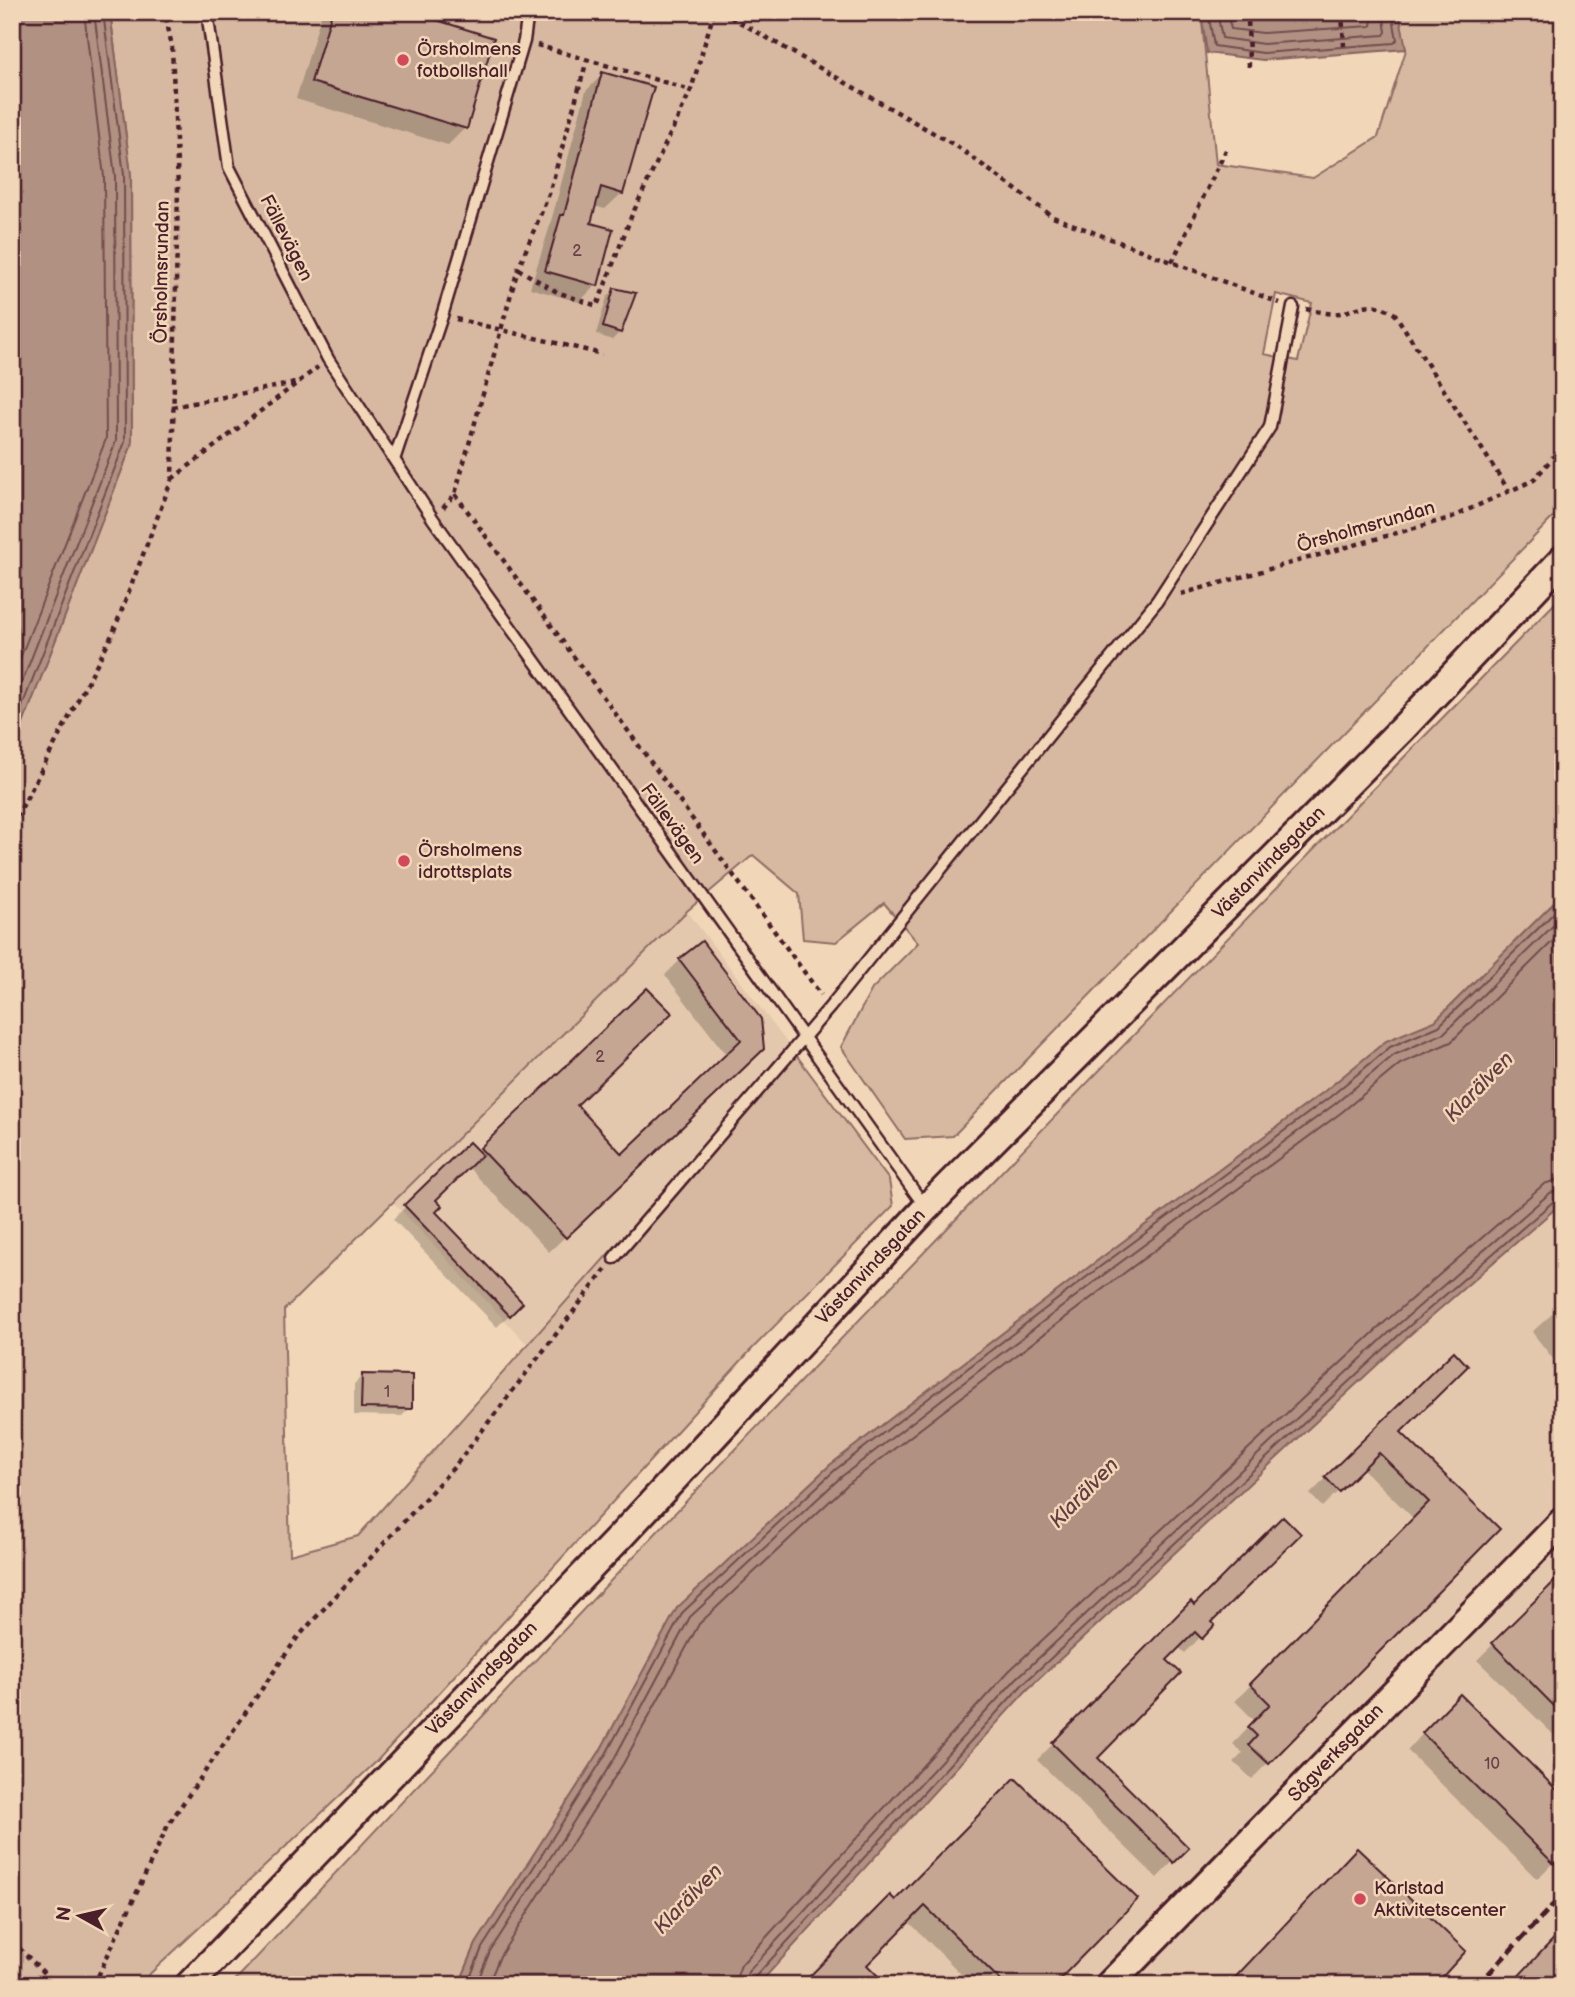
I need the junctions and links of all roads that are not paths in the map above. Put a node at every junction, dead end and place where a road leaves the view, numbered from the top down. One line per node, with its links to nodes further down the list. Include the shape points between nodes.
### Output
1 (207, 12): 4 (lane, Fällevägen, via 229,167 328,359)
2 (528, 12): 4 (lane, via 524,41 442,316)
3 (1293, 307): 6 (lane, via 1270,427 1157,601)
4 (395, 457): 6 (lane, Fällevägen, via 433,519)
5 (1563, 559): 7 (street, Västanvindsgatan, via 1402,729)
6 (803, 1037): 7 (lane, Fällevägen); 8 (lane)
7 (926, 1208): 10 (street, Västanvindsgatan, via 619,1538)
8 (614, 1258)
9 (1563, 1521): 11 (street, Sågverksgatan)
10 (189, 1985)
11 (1109, 1985)

